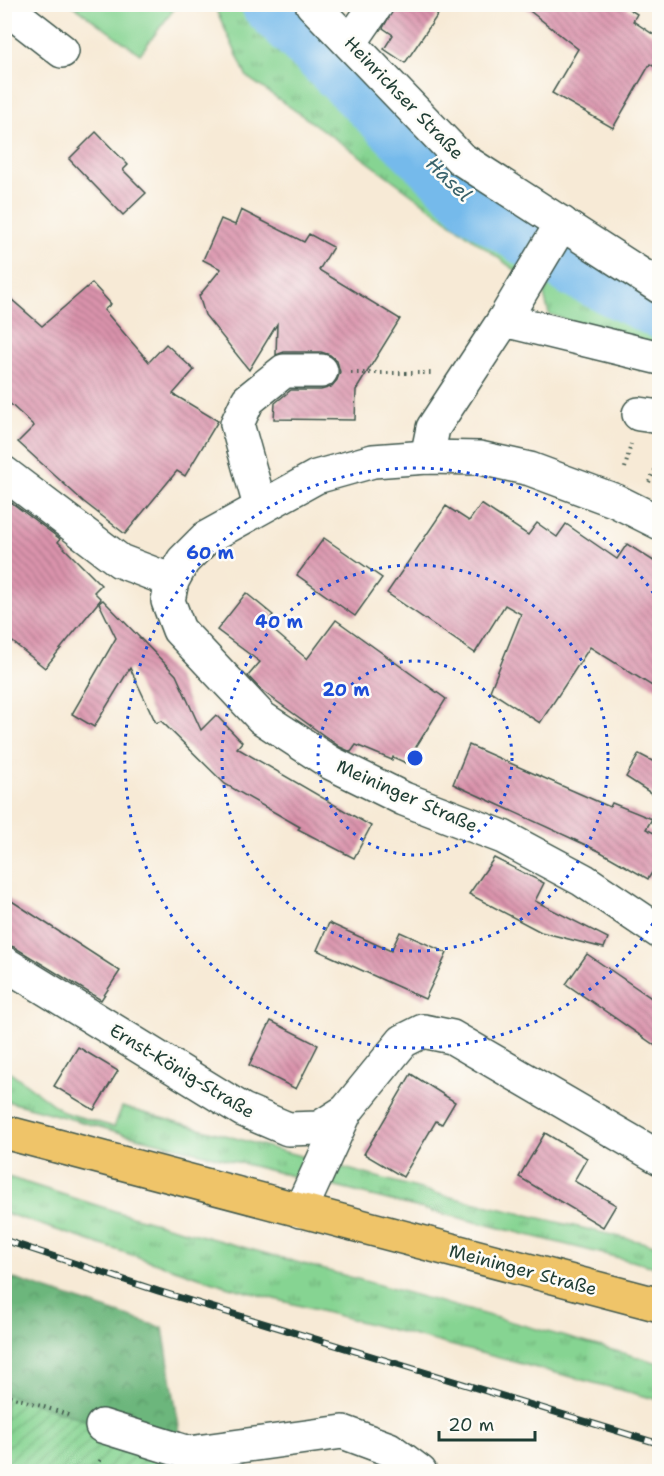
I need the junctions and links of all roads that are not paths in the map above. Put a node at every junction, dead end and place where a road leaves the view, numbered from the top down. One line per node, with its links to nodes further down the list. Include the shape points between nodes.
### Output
1 (312, 4): 4 (street, Heinrichser Straße)
2 (376, 4): 4 (street)
3 (4, 6): 5 (street)
4 (350, 43): 6 (street, Heinrichser Straße, via 460,158)
5 (62, 51)
6 (562, 223): 7 (street, Heinrichser Straße); 8 (street)
7 (660, 286)
8 (504, 320): 9 (street); 11 (street, via 434,428)
9 (660, 358)
10 (321, 371): 13 (street, via 284,371 248,400 237,424)
11 (427, 457): 13 (street, via 373,460 316,477); 14 (street, via 480,458 530,469 616,501)
12 (4, 473): 15 (street, via 120,561)
13 (260, 506): 15 (street, via 206,538 183,561)
14 (660, 523)
15 (172, 581): 16 (street, Meininger Straße, via 168,601 179,630 262,718 331,763 404,799 503,837)
16 (660, 932)
17 (4, 963): 18 (street, Ernst-König-Straße, via 243,1110 288,1129 319,1128)
18 (346, 1111): 20 (street, Ernst-König-Straße, via 403,1041 423,1031 452,1037); 21 (street)
19 (4, 1132): 21 (main road, Meininger Straße)
20 (660, 1158)
21 (300, 1211): 22 (main road, Meininger Straße)
22 (660, 1305)
23 (102, 1426): 24 (street, via 189,1453 343,1432 389,1449)
24 (420, 1472)

